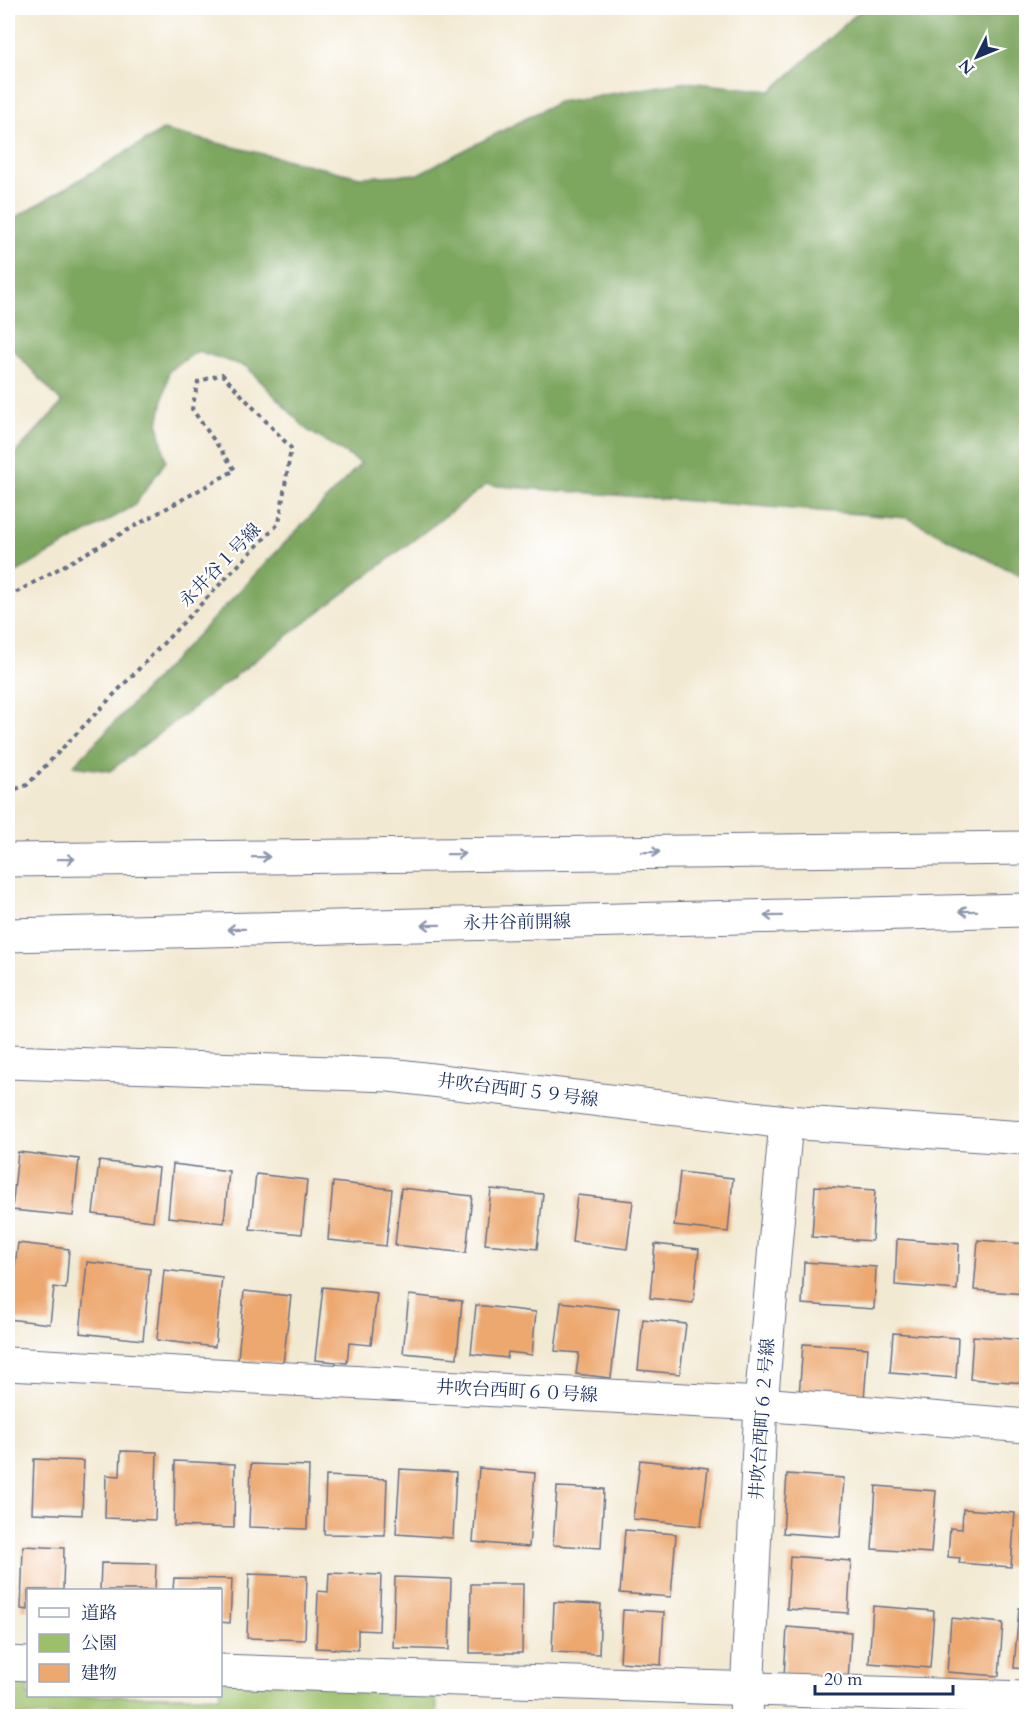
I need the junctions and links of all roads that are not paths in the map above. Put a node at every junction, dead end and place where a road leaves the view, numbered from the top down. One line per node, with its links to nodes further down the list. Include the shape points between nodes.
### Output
1 (1026, 848): 2 (street, one-way to 1)
2 (8, 860)
3 (1026, 910): 4 (street, 永井谷前開線, one-way to 4)
4 (8, 935)
5 (8, 1062): 6 (street, 井吹台西町５９号線, via 390,1075)
6 (786, 1122): 7 (street, 井吹台西町５９号線); 9 (street, 井吹台西町６２号線)
7 (1026, 1138)
8 (8, 1364): 9 (street, 井吹台西町６０号線)
9 (761, 1404): 10 (street, 井吹台西町６０号線); 15 (street, 井吹台西町６２号線)
10 (1026, 1426)
11 (8, 1663): 12 (street)
12 (27, 1664)
13 (222, 1671): 15 (street)
14 (1026, 1698): 15 (street)
15 (746, 1703)

